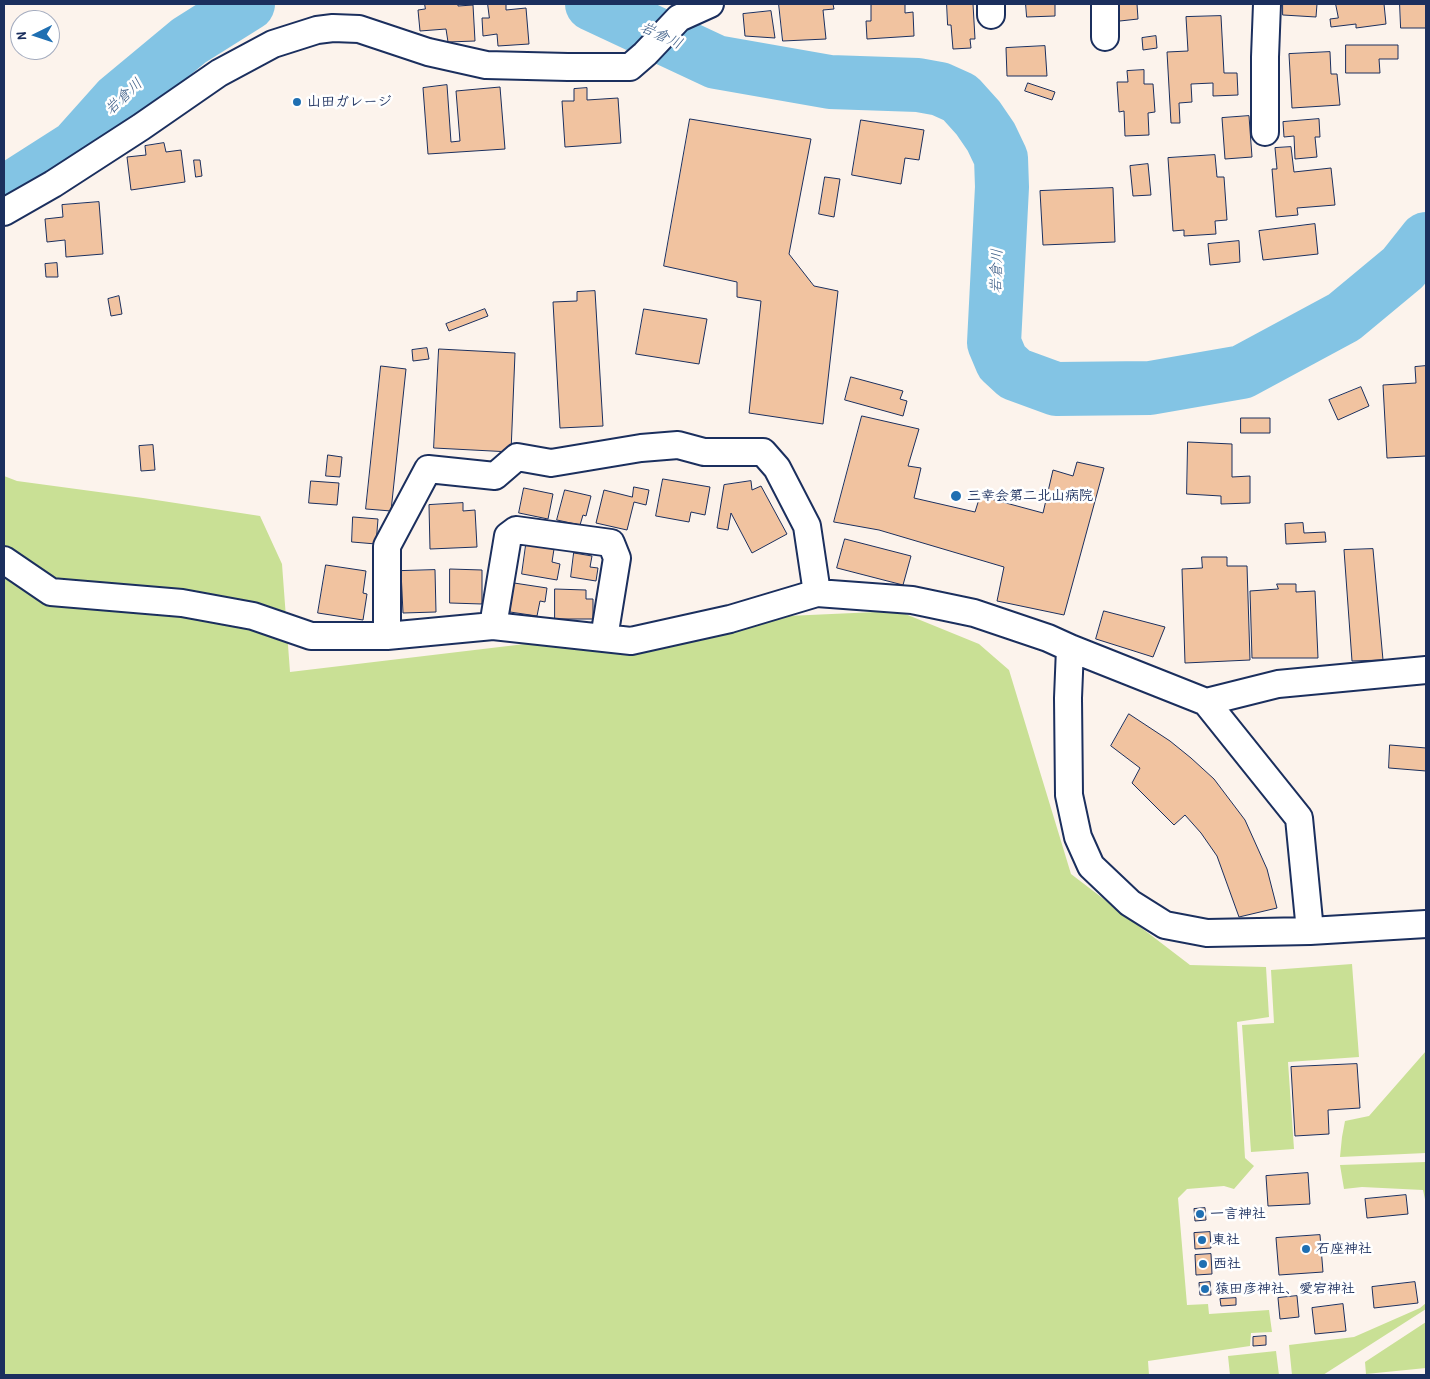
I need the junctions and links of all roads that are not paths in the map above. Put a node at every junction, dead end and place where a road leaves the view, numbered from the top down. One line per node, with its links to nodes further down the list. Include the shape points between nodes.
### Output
1 (710, 4): 6 (street, via 679,18 630,67 486,65 428,52 359,29 317,30 273,44 219,73 141,128)
2 (1105, 4): 4 (street)
3 (1267, 4): 5 (street)
4 (1105, 36)
5 (1265, 132)
6 (4, 212)
7 (4, 560): 10 (street, via 51,592 182,603 253,616 311,636)
8 (817, 593): 10 (street, via 806,526 777,468 763,452 704,452 678,445 551,463 517,457 495,476 428,469 386,546); 11 (street, via 730,619 631,641); 12 (street, via 912,600 974,613)
9 (492, 626): 10 (street); 11 (street); 11 (street, via 508,536 516,530 611,543 617,558)
10 (387, 636)
11 (604, 638)
12 (1070, 648): 14 (street); 16 (street, via 1069,795 1078,837 1090,866 1130,903 1166,925 1207,933)
13 (1426, 670): 14 (street, via 1278,684)
14 (1206, 702): 16 (street, via 1299,818)
15 (1426, 924): 16 (street)
16 (1310, 931)

